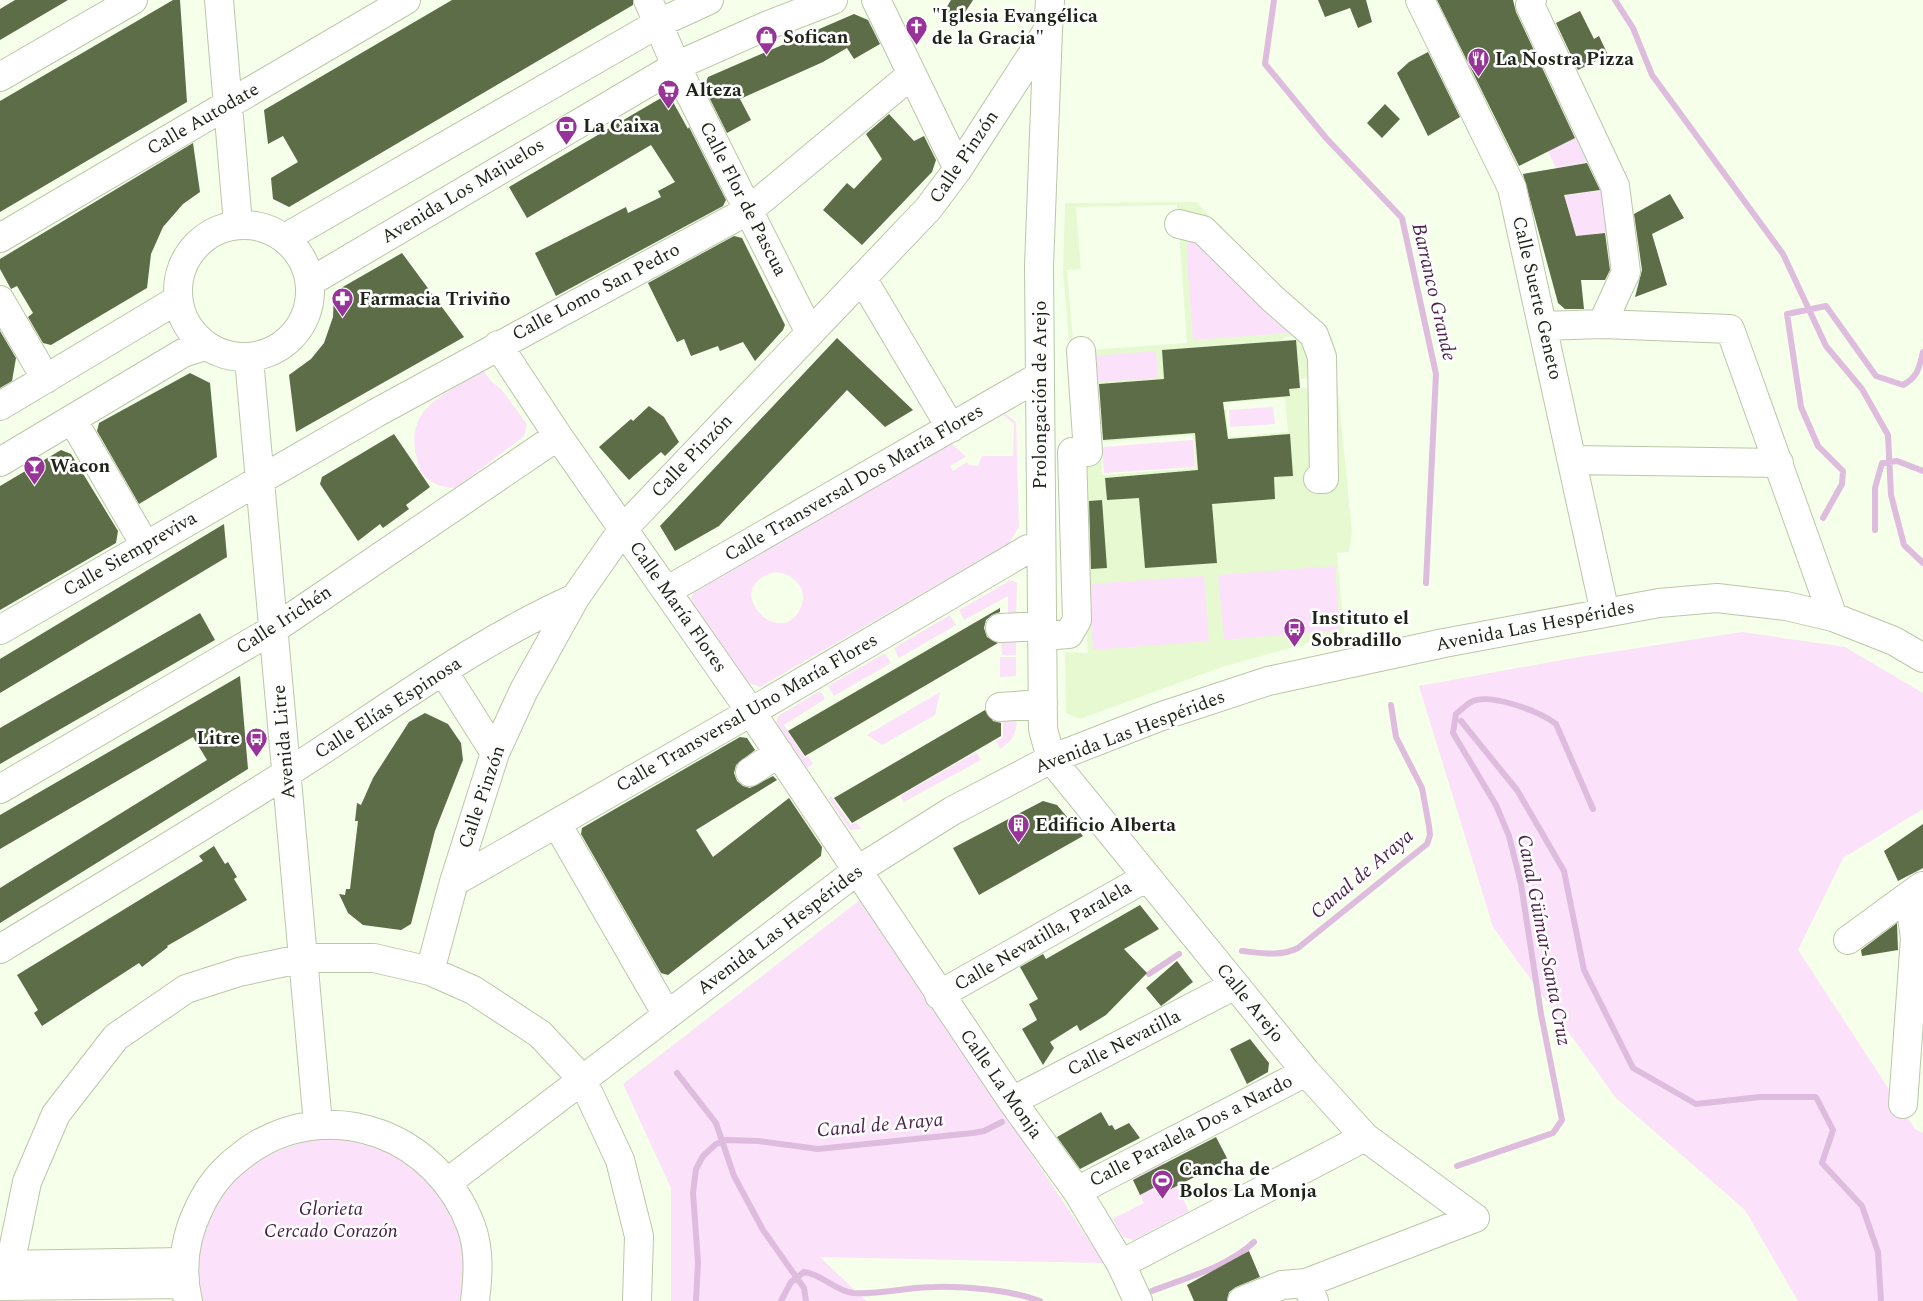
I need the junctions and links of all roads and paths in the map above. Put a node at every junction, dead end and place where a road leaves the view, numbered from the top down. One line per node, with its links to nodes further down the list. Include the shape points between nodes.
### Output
1 (133, 0): 14 (street)
2 (218, 0): 15 (street)
3 (406, 0): 15 (street, Calle Autodate)
4 (709, 0): 10 (street)
5 (834, 0): 12 (street, Avenida Los Majuelos)
6 (876, 0): 13 (street)
7 (1050, 0): 11 (street, Calle Pinzón)
8 (1420, 0): 27 (street, Calle Suerte Geneto, via 1512,188)
9 (1532, 0): 26 (street, via 1530,5 1616,186 1626,272)
10 (653, 11): 12 (street, Calle Flor de Pascua); 21 (street)
11 (1048, 30): 16 (street, Calle Pinzón); 33 (street, Prolongación de Arejo, via 1039,266)
12 (676, 66): 17 (street, Calle Flor de Pascua); 23 (street, Avenida Los Majuelos)
13 (911, 75): 16 (street); 17 (street, Calle Lomo San Pedro)
14 (0, 77)
15 (227, 104): 18 (street); 20 (street, Calle Autodate)
16 (958, 169): 22 (street, Calle Pinzón, via 928,209)
17 (749, 210): 28 (street, Calle Flor de Pascua); 29 (street, Calle Lomo San Pedro)
18 (238, 224): 21 (street, via 263,227); 25 (street, via 209,234 187,255 178,282)
19 (1179, 224): 43 (street, via 1202,230 1314,335 1322,357 1323,379 1324,479)
20 (0, 238)
21 (285, 238): 23 (street, via 299,254)
22 (862, 278): 28 (street, Calle Pinzón); 37 (street)
23 (310, 282): 32 (street, via 310,302 300,328 281,347)
24 (0, 300): 34 (street)
25 (177, 300): 30 (street, via 185,321); 34 (street)
26 (1602, 324): 27 (street); 41 (street, via 1730,328)
27 (1543, 326): 39 (street, Calle Suerte Geneto)
28 (810, 333): 44 (street, Calle Pinzón)
29 (498, 345): 38 (street, Calle María Flores); 42 (street, Calle Lomo San Pedro)
30 (205, 346): 32 (street, via 230,357); 36 (street, via 184,353)
31 (1081, 351): 54 (street, via 1088,452 1072,452 1077,620 1069,634)
32 (248, 359): 42 (street, Avenida Litre)
33 (1040, 376): 37 (street, Calle Transversal Dos María Flores); 46 (street, Prolongación de Arejo)
34 (46, 379): 35 (street)
35 (0, 406)
36 (72, 419): 40 (street); 45 (street)
37 (951, 428): 47 (street, Calle Transversal Dos María Flores)
38 (558, 436): 44 (street, Calle María Flores); 52 (street, Calle Irichén)
39 (1573, 460): 41 (street); 49 (street, Calle Suerte Geneto)
40 (0, 462)
41 (1779, 463): 50 (street)
42 (260, 479): 45 (street, Calle Siempreviva); 52 (street, Avenida Litre)
43 (1318, 479)
44 (623, 529): 47 (street, Calle María Flores); 48 (street, Calle Pinzón)
45 (145, 545): 53 (street, Calle Siempreviva)
46 (1041, 549): 54 (street, Prolongación de Arejo); 59 (street, Calle Transversal Uno María Flores, via 1028,549)
47 (668, 590): 59 (street, Calle María Flores)
48 (575, 598): 56 (street, Calle Elías Espinosa, via 540,613); 60 (street, Calle Pinzón, via 524,690)
49 (1605, 613): 50 (street, Avenida Las Hespérides, via 1659,603 1717,598 1786,606); 62 (street, Avenida Las Hespérides, via 1268,681 1159,716)
50 (1833, 618): 55 (street, Avenida Las Hespérides, via 1894,641)
51 (1000, 628): 54 (street)
52 (274, 629): 64 (street, Avenida Litre); 65 (street, Calle Irichén)
53 (0, 630)
54 (1042, 631): 57 (street, Prolongación de Arejo)
55 (1923, 658)
56 (442, 671): 60 (street); 64 (street, Calle Elías Espinosa)
57 (1043, 704): 58 (street); 62 (street, Prolongación de Arejo, via 1043,729)
58 (1000, 707)
59 (751, 712): 61 (street, Calle María Flores); 66 (street, Calle Transversal Uno María Flores)
60 (495, 753): 69 (street, Calle Pinzón)
61 (780, 753): 63 (street); 67 (street, Calle María Flores)
62 (1051, 759): 67 (street, Avenida Las Hespérides, via 952,811); 68 (street, Calle Arejo)
63 (750, 772)
64 (287, 773): 72 (street, Calle Elías Espinosa); 73 (street, Avenida Litre)
65 (0, 789)
66 (557, 824): 69 (street, Calle Transversal Uno María Flores); 77 (street)
67 (858, 870): 76 (street, Calle La Monja); 77 (street, Avenida Las Hespérides)
68 (1147, 877): 75 (street, Calle Arejo); 76 (street, Calle Nevatilla, Paralela)
69 (454, 882): 74 (street, Calle Pinzón)
70 (1916, 891): 71 (street); 81 (street)
71 (1848, 940)
72 (0, 949)
73 (304, 958): 74 (street, via 374,958); 82 (street, Avenida Litre); 87 (street, via 239,972 186,989 116,1037 56,1114 27,1182)
74 (430, 971): 79 (street, via 473,990 540,1034)
75 (1236, 985): 78 (street, Calle Arejo); 80 (street, Calle Nevatilla)
76 (939, 994): 80 (street, Calle La Monja)
77 (667, 1015): 79 (street, Avenida Las Hespérides)
78 (1306, 1072): 83 (street, Calle Arejo); 85 (street, Calle Paralela Dos a Nardo)
79 (582, 1079): 84 (street, Avenida Las Hespérides); 91 (street, via 620,1160 639,1236)
80 (1012, 1101): 85 (street, Calle La Monja)
81 (1903, 1104)
82 (318, 1124): 84 (street, via 365,1128 410,1147); 88 (street, via 273,1135 230,1163 208,1188 190,1225)
83 (1364, 1137): 86 (street); 89 (street, Calle Arejo, via 1475,1218)
84 (448, 1182): 90 (street, via 472,1227 479,1271)
85 (1077, 1191): 86 (street, Calle La Monja)
86 (1121, 1264): 92 (street, Calle La Monja)
87 (3, 1272): 88 (street)
88 (185, 1282)
89 (1310, 1292): 93 (street, via 1282,1285)
90 (475, 1301)
91 (637, 1301)
92 (1138, 1301)
93 (1242, 1301)

